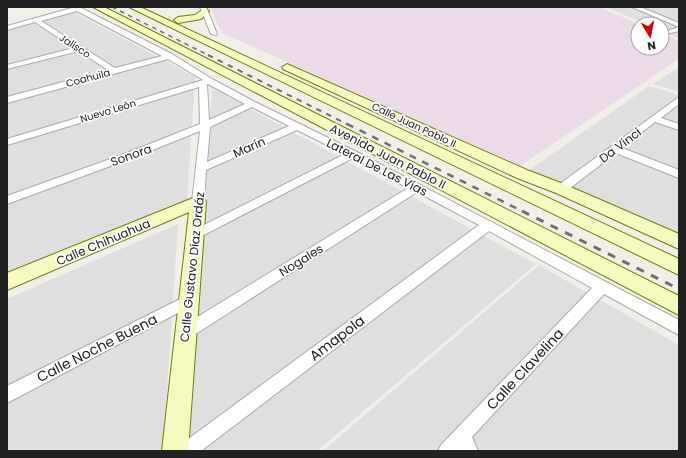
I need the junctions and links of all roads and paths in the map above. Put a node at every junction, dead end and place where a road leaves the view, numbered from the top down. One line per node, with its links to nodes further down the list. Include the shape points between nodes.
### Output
1 (97, 7): 41 (main road, Avenida Juan Pablo II)
2 (133, 7): 37 (main road, Avenida Juan Pablo II)
3 (149, 7): 8 (main road, Calle Juan Pablo II)
4 (635, 7): 9 (street)
5 (75, 8): 7 (street); 13 (street, Lateral De Las Vías)
6 (204, 9): 8 (main road, via 198,17); 11 (street)
7 (36, 20): 10 (street); 12 (street, Jalisco)
8 (178, 20): 11 (main road, Calle Juan Pablo II)
9 (679, 25)
10 (7, 28)
11 (214, 34): 28 (main road, Calle Juan Pablo II)
12 (79, 49): 14 (street); 15 (street, Jalisco)
13 (169, 56): 15 (street, Coahuila); 16 (street, Lateral De Las Vías)
14 (9, 64)
15 (114, 71): 17 (street, Coahuila)
16 (206, 82): 19 (street, Lateral De Las Vías); 21 (street, Calle Gustavo Díaz Ordáz); 24 (street, Nuevo León)
17 (7, 100)
18 (679, 100): 20 (street, Da Vinci)
19 (252, 104): 21 (street, Sonora); 22 (street, Lateral De Las Vías)
20 (655, 119): 23 (street); 25 (street, Da Vinci)
21 (206, 126): 27 (street, Calle Gustavo Díaz Ordáz); 32 (street, Sonora, via 150,149)
22 (295, 127): 26 (street, Lateral De Las Vías); 27 (street, Marín)
23 (679, 127)
24 (7, 142)
25 (615, 149): 29 (street); 31 (street, Da Vinci)
26 (353, 154): 30 (street, Lateral De Las Vías); 35 (street)
27 (202, 168): 33 (street, Calle Gustavo Díaz Ordáz)
28 (522, 174): 31 (main road, Calle Juan Pablo II); 37 (main road, via 575,203)
29 (679, 174)
30 (416, 188): 34 (street, Lateral De Las Vías); 43 (street, Nogales)
31 (561, 190): 36 (main road, Calle Juan Pablo II)
32 (7, 200)
33 (198, 202): 35 (main road, Calle Gustavo Díaz Ordáz); 38 (main road, Calle Chihuahua)
34 (488, 224): 39 (street, Lateral De Las Vías); 47 (street, Amapola)
35 (194, 235): 40 (main road, Calle Gustavo Díaz Ordáz)
36 (679, 242)
37 (679, 267)
38 (7, 282)
39 (602, 287): 42 (street, Lateral De Las Vías); 45 (street, Calle Clavelina)
40 (188, 301): 43 (main road, Calle Gustavo Díaz Ordáz); 44 (street, Calle Noche Buena)
41 (679, 306)
42 (679, 328)
43 (186, 332): 46 (main road, Calle Gustavo Díaz Ordáz)
44 (7, 395)
45 (466, 443): 48 (street, Calle Clavelina)
46 (175, 451)
47 (186, 451)
48 (447, 451)

